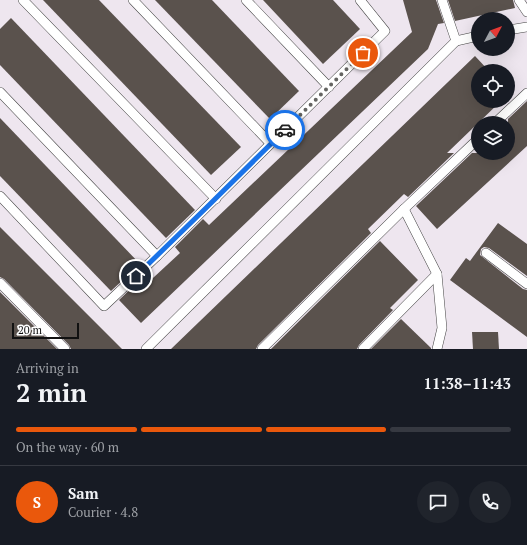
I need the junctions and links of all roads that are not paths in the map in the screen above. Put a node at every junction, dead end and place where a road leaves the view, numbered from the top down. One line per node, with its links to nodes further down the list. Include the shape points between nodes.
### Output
1 (23, 0): 19 (lane)
2 (133, 0): 16 (lane)
3 (246, 0): 12 (lane)
4 (360, 0): 12 (lane, via 385,31)
5 (442, 0): 11 (lane)
6 (519, 0): 7 (lane)
7 (527, 12)
8 (527, 27): 9 (lane)
9 (515, 29)
10 (471, 38): 11 (lane)
11 (456, 41): 27 (lane)
12 (329, 87): 16 (lane)
13 (0, 92): 22 (lane)
14 (527, 93): 15 (lane)
15 (502, 116)
16 (270, 143): 19 (lane)
17 (471, 146): 20 (lane)
18 (0, 196): 22 (lane, via 104,306)
19 (216, 198): 22 (lane)
20 (404, 208): 23 (lane); 28 (lane)
21 (486, 253): 25 (lane)
22 (158, 256)
23 (437, 274): 29 (lane); 30 (lane, via 442,328)
24 (0, 283): 26 (lane)
25 (527, 284)
26 (65, 349)
27 (146, 349)
28 (262, 349)
29 (363, 349)
30 (437, 349)

